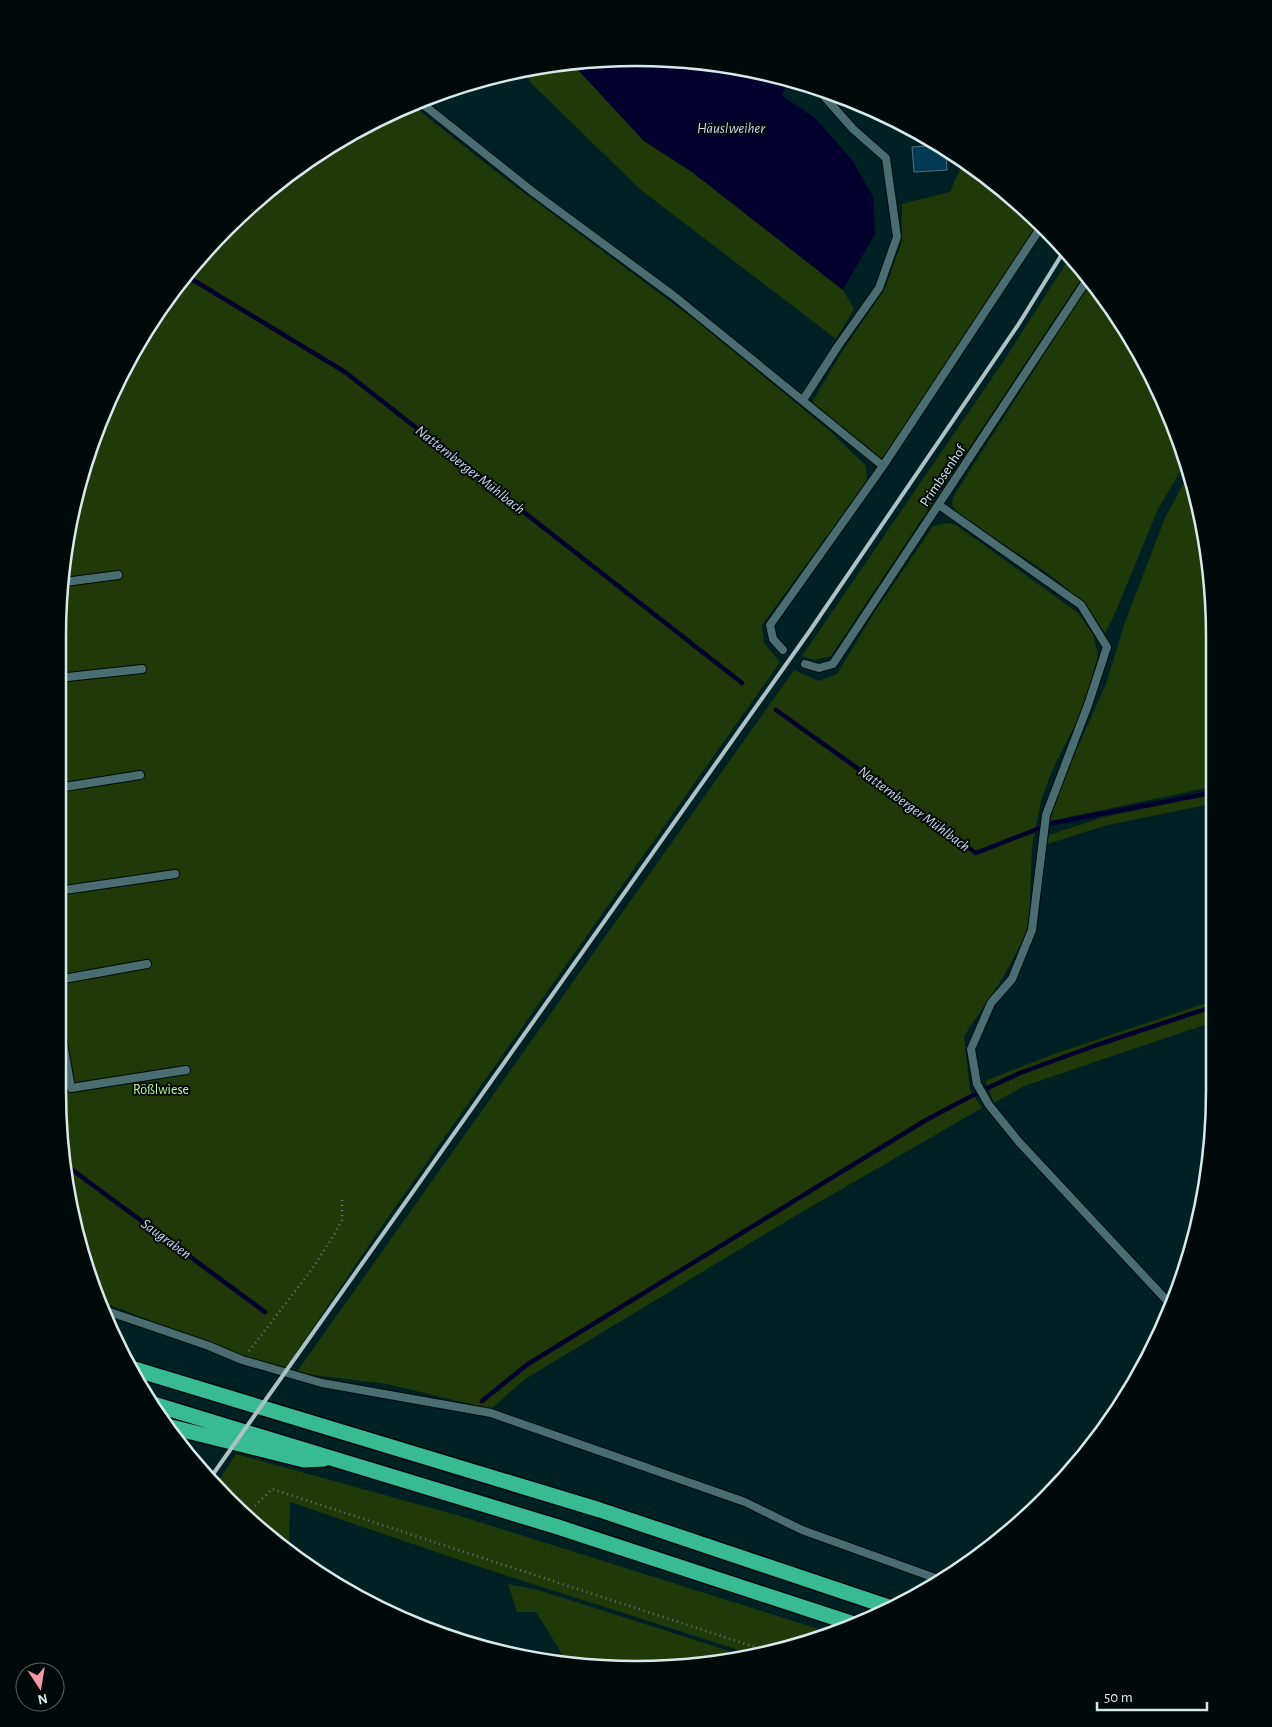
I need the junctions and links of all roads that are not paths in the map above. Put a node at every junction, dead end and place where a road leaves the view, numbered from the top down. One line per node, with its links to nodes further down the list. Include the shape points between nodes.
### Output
1 (826, 99): 5 (lane, via 853,129 886,158 897,238 880,288)
2 (426, 107): 5 (lane, via 533,192 674,296)
3 (1038, 232): 6 (lane)
4 (1084, 284): 7 (lane, Primbsenhof)
5 (803, 400): 6 (lane)
6 (883, 466): 10 (lane, via 770,625 773,639)
7 (939, 505): 11 (lane, Primbsenhof, via 833,664 819,668); 22 (lane, via 1081,605 1107,647 1046,816 1032,930 1012,979 991,1003 971,1049 976,1084 1019,1142)
8 (118, 575): 9 (lane)
9 (69, 581)
10 (783, 650)
11 (805, 664)
12 (142, 669): 13 (lane)
13 (66, 677)
14 (140, 775): 15 (lane)
15 (66, 787)
16 (175, 874): 17 (lane)
17 (66, 890)
18 (147, 964): 19 (lane)
19 (66, 979)
20 (66, 1060): 21 (lane, via 71,1088)
21 (186, 1070)
22 (1166, 1300)
23 (112, 1314): 28 (lane, via 242,1360 322,1383 491,1413 745,1502 802,1530)
24 (140, 1370): 29 (highway, via 600,1510)
25 (161, 1406): 27 (highway)
26 (177, 1428): 27 (highway, via 304,1460)
27 (334, 1458): 30 (highway)
28 (933, 1577)
29 (882, 1605)
30 (844, 1621)

